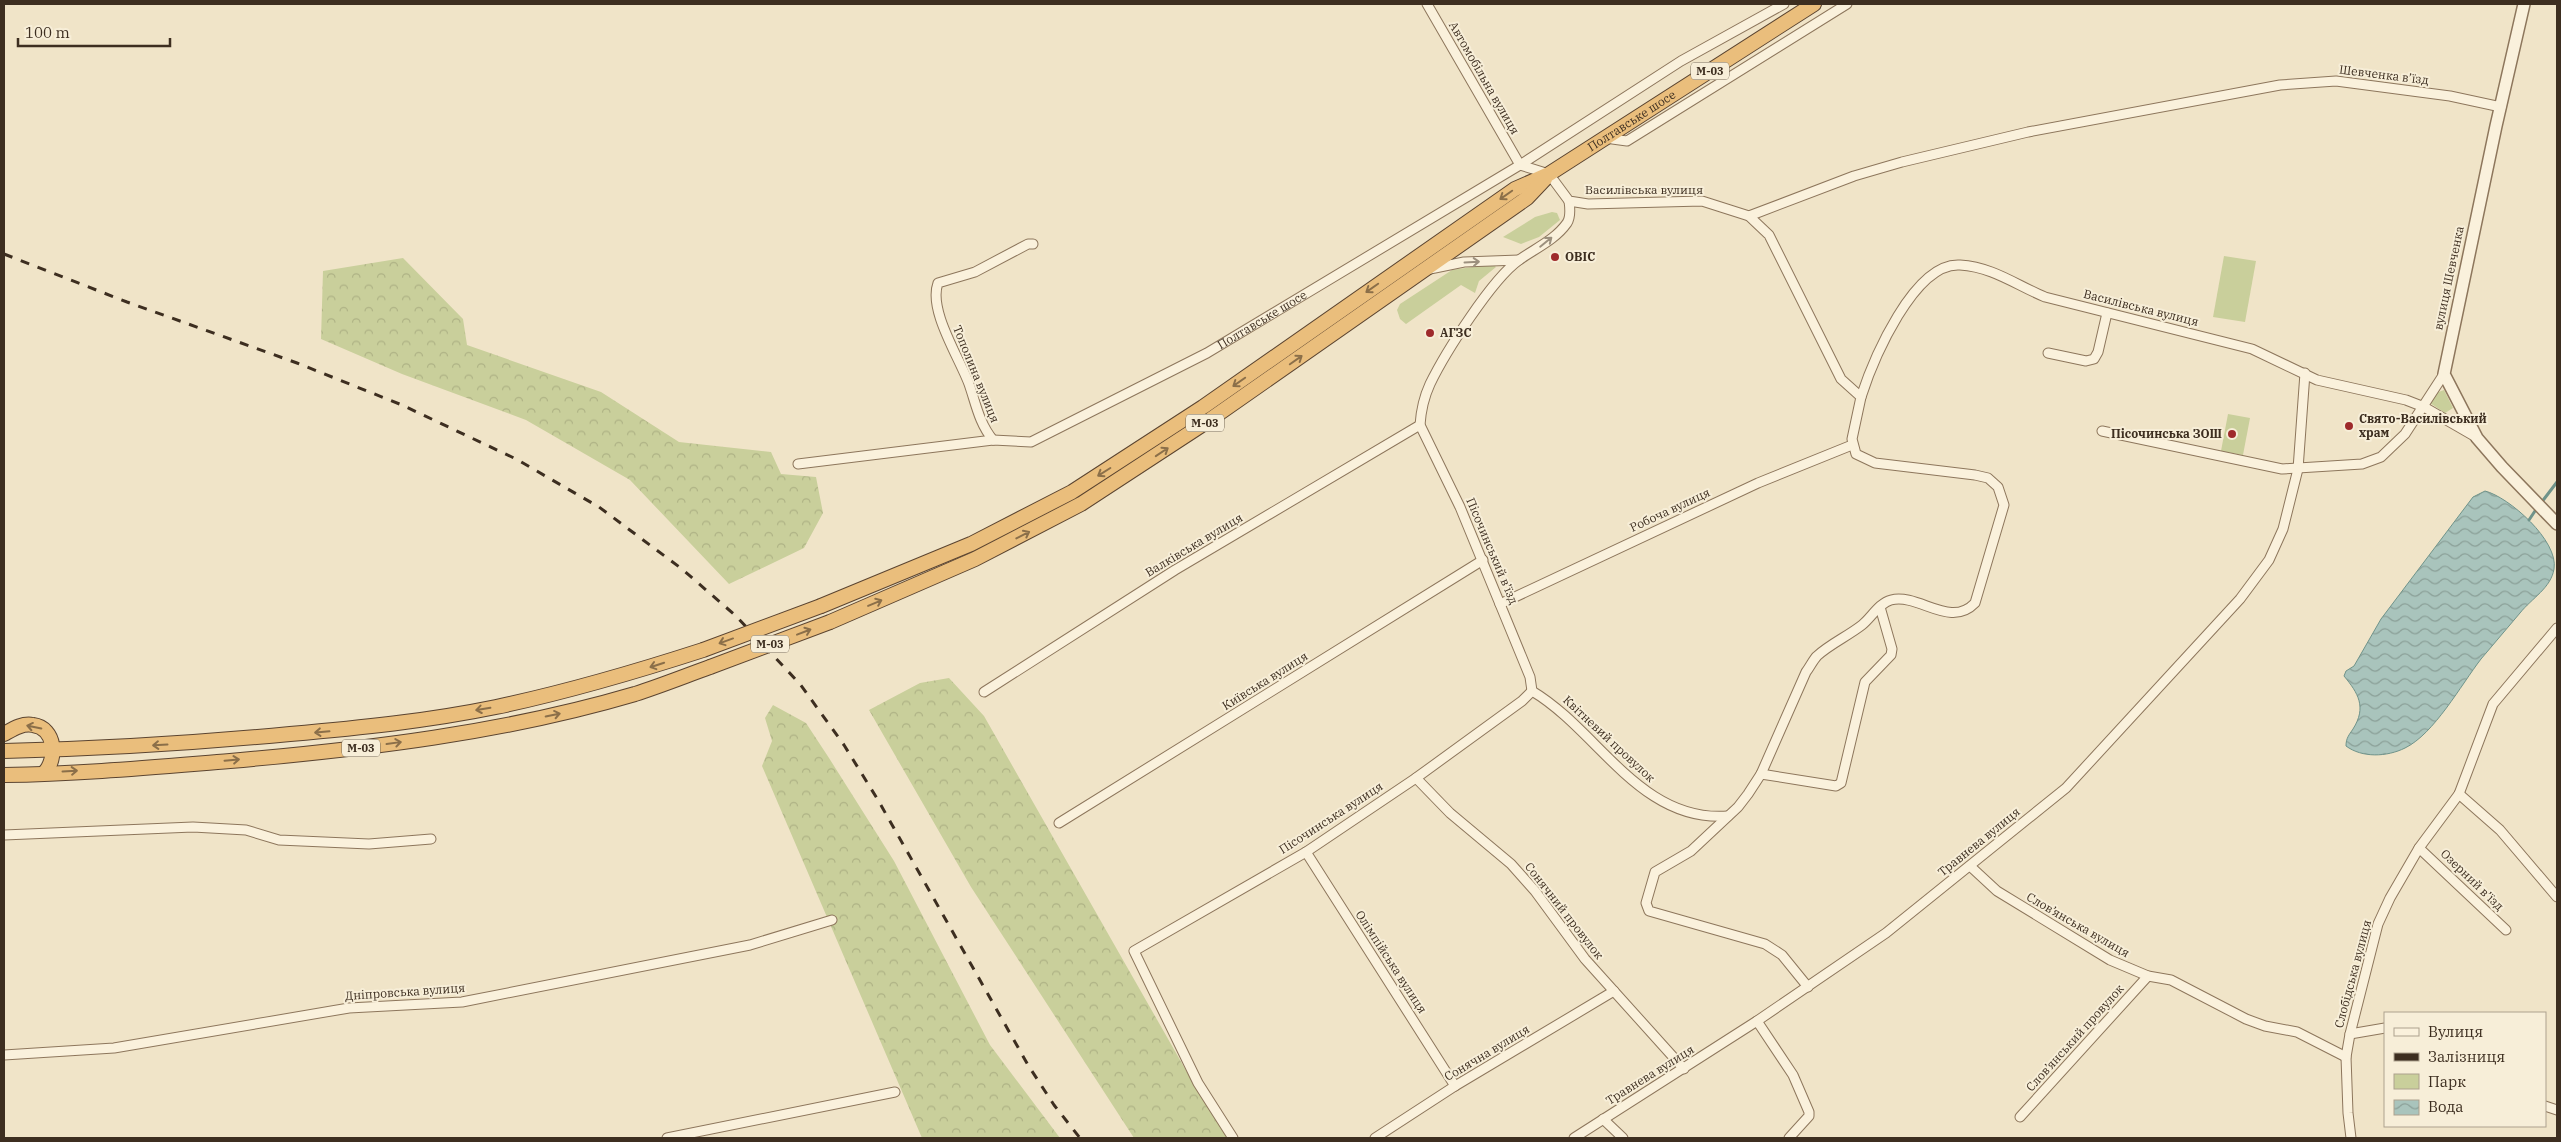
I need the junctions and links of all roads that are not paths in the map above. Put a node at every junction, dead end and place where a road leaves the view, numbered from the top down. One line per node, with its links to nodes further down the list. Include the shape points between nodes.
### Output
1 (1426, 4): 8 (street, Автомобільна вулиця)
2 (1784, 4): 8 (street, Полтавське шосе, via 1682,61)
3 (1814, 4): 7 (highway, Полтавське шосе / М-03)
4 (1847, 4): 7 (street, via 1627,141)
5 (2524, 4): 6 (street, вулиця Шевченка)
6 (2501, 107): 11 (street, Шевченка в’їзд, via 2450,96 2336,81 2280,85 2028,132 1902,162 1844,179); 18 (street, вулиця Шевченка)
7 (1605, 138): 9 (highway, Полтавське шосе / М-03)
8 (1520, 165): 9 (street); 24 (street, Полтавське шосе, via 1207,354 1031,442)
9 (1549, 174): 10 (street, Василівська вулиця); 14 (highway, М-03, via 1527,198); 36 (highway, М-03, one-way to 36, bridge, via 1515,189 1203,407 1072,492 970,544 821,606 629,674 495,707 413,721 200,743)
10 (1569, 201): 11 (street, Василівська вулиця, via 1588,204 1702,201); 13 (street, one-way to 10, via 1563,229 1569,220)
11 (1749, 216): 19 (street, Василівська вулиця, via 1769,235 1841,379)
12 (1033, 244): 24 (street, Тополина вулиця, via 975,272 938,283 935,292 944,327 969,384 980,420)
13 (1519, 260): 14 (street, one-way to 13, via 1464,262); 21 (street, via 1504,275 1448,351 1424,398)
14 (1425, 270): 38 (highway, М-03, one-way to 14, bridge, via 334,751 498,727 636,694 830,622 975,559 1081,504 1203,425)
15 (2107, 313): 16 (street, via 2094,359 2086,361); 17 (street, Василівська вулиця, via 2252,349); 19 (street, Василівська вулиця, via 2045,297 1986,269 1945,266 1935,271 1899,313)
16 (2048, 352)
17 (2305, 374): 20 (street, Василівська вулиця, via 2317,380 2385,394); 27 (street, Травнева вулиця)
18 (2444, 374): 20 (street); 23 (street)
19 (1861, 397): 25 (street, Василівська вулиця)
20 (2424, 407): 23 (street, Василівська вулиця); 27 (street, via 2405,434 2375,460)
21 (1420, 425): 29 (street, Пісочинський в’їзд); 34 (street, Валківська вулиця, via 1175,570)
22 (2102, 431): 27 (street, via 2282,469)
23 (2477, 438): 28 (street)
24 (993, 440): 26 (street, Тополина вулиця)
25 (1852, 445): 30 (street, Робоча вулиця, via 1749,487); 31 (street, via 1859,456 1875,463 1988,478 2004,499 2004,514 1978,599 1972,606 1952,613 1903,600 1891,600)
26 (798, 464)
27 (2298, 469): 49 (street, Травнева вулиця, via 2276,545 2263,570 2240,599 2066,788)
28 (2557, 524)
29 (1483, 560): 30 (street, Пісочинський в’їзд); 44 (street, Київська вулиця)
30 (1500, 604): 33 (street, Пісочинський в’їзд, via 1530,677)
31 (1880, 607): 39 (street, via 1862,625 1817,657 1806,672); 39 (street, via 1892,649 1891,656 1865,682 1841,782 1836,786)
32 (2557, 628): 42 (street, Слобідська вулиця, via 2493,704)
33 (1532, 691): 41 (street, Пісочинська вулиця); 43 (street, Квітневий провулок, via 1563,714 1649,794 1676,808 1716,817)
34 (984, 692)
35 (4, 734): 36 (highway, one-way to 35, via 44,729 34,725 20,725)
36 (53, 750): 37 (highway, М-03); 38 (highway, via 52,765)
37 (4, 751)
38 (45, 772): 40 (highway, М-03)
39 (1761, 774): 43 (street)
40 (4, 775)
41 (1416, 778): 48 (street, Пісочинська вулиця); 55 (street, Сонячний провулок, via 1450,813 1511,864)
42 (2459, 794): 47 (street, Слобідська вулиця); 50 (street, via 2500,830)
43 (1728, 816): 54 (street, via 1691,851 1655,872 1647,909 1766,944 1782,955)
44 (1059, 823)
45 (4, 835): 46 (street, via 193,827 246,830 288,840 369,844)
46 (431, 839)
47 (2420, 848): 52 (street, Озерний в’їзд); 58 (street, Слобідська вулиця, via 2378,924)
48 (1306, 852): 62 (street, Олімпійська вулиця); 67 (street, Пісочинська вулиця, via 1134,952 1198,1083)
49 (1970, 866): 53 (street, Слов’янська вулиця, via 1997,891 2053,927 2110,960); 54 (street, Травнева вулиця, via 1888,931)
50 (2557, 896)
51 (832, 920): 59 (street, Дніпровська вулиця, via 750,945 462,1002 349,1008 114,1048)
52 (2506, 930)
53 (2148, 976): 60 (street, Слов’янська вулиця, via 2171,980 2246,1019 2297,1032); 64 (street, Слов’янський провулок)
54 (1808, 987): 56 (street, Травнева вулиця)
55 (1614, 991): 61 (street, Сонячний провулок); 62 (street, Сонячна вулиця)
56 (1757, 1021): 61 (street, Травнева вулиця); 71 (street, via 1793,1075 1809,1112)
57 (2384, 1028): 58 (street)
58 (2350, 1034): 60 (street, Слобідська вулиця)
59 (4, 1055)
60 (2346, 1057): 72 (street, Слобідська вулиця)
61 (1684, 1069): 65 (street, Травнева вулиця)
62 (1455, 1086): 68 (street, Сонячна вулиця)
63 (895, 1092): 66 (street)
64 (2020, 1117)
65 (1603, 1119): 69 (street, Травнева вулиця); 70 (street)
66 (666, 1138)
67 (1233, 1138)
68 (1375, 1138)
69 (1574, 1138)
70 (1623, 1138)
71 (1789, 1138)
72 (2351, 1138)

